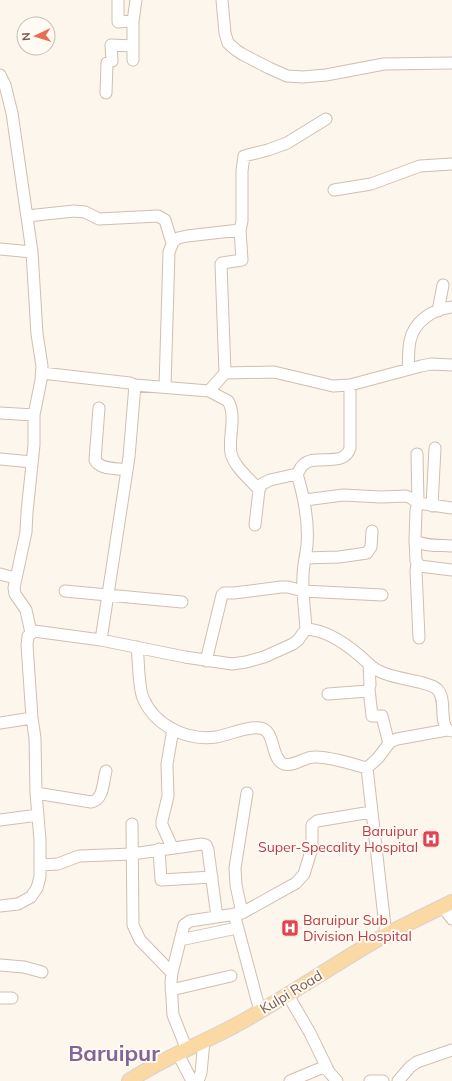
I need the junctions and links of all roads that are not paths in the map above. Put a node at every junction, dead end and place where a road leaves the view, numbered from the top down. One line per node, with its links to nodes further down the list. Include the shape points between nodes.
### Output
1 (118, 0): 4 (street, via 118,22)
2 (136, 0): 4 (street)
3 (222, 0): 7 (street, via 228,43 256,62 287,76 326,75 384,64)
4 (133, 21): 5 (street)
5 (133, 46): 6 (street); 9 (street, via 111,45 112,61 107,63)
6 (133, 60)
7 (452, 63)
8 (0, 75): 13 (street, via 12,108)
9 (106, 93)
10 (326, 119): 14 (street, via 287,143 242,158)
11 (452, 164): 12 (street, via 420,166 371,184)
12 (334, 190)
13 (27, 216): 15 (street, via 74,211 85,212 99,219 158,216 165,220); 17 (street)
14 (240, 230): 15 (street, via 187,236); 24 (street, via 242,260 221,264)
15 (172, 243): 27 (street, via 169,252)
16 (0, 249): 17 (street)
17 (32, 252): 23 (street)
18 (444, 285): 20 (street)
19 (452, 307): 20 (street)
20 (438, 311): 22 (street, via 420,320 410,339)
21 (452, 365): 22 (street, via 431,364)
22 (408, 369): 26 (street)
23 (42, 373): 25 (street); 31 (street)
24 (225, 373): 26 (street, via 274,372 333,386); 28 (street)
25 (135, 385): 27 (street); 36 (street)
26 (350, 385): 37 (street, via 348,453 341,458 308,462)
27 (165, 387): 28 (street)
28 (209, 391): 38 (street, via 228,401 231,452 234,460)
29 (99, 408): 36 (street, via 95,460 102,466)
30 (0, 413): 31 (street)
31 (34, 416): 35 (street)
32 (435, 448): 41 (street)
33 (417, 454): 40 (street)
34 (0, 459): 35 (street)
35 (32, 462): 51 (street, via 26,532)
36 (127, 470): 55 (street)
37 (297, 474): 38 (street, via 265,482); 39 (street)
38 (259, 490): 43 (street)
39 (304, 500): 40 (street, via 354,494 406,496); 47 (street, via 307,544)
40 (418, 503): 41 (street); 45 (street)
41 (432, 506): 42 (street)
42 (452, 508)
43 (255, 525)
44 (372, 531): 47 (street, via 371,547 367,553)
45 (415, 540): 46 (street, via 424,544); 48 (street)
46 (452, 546)
47 (305, 558): 53 (street)
48 (417, 564): 49 (street); 59 (street)
49 (452, 570)
50 (0, 574): 51 (street)
51 (15, 578): 58 (street, via 15,594 26,610)
52 (65, 591): 55 (street)
53 (303, 591): 54 (street); 57 (street); 62 (street, via 281,587 224,593)
54 (382, 594)
55 (108, 595): 56 (street); 60 (street)
56 (182, 602)
57 (306, 629): 62 (street, via 293,644 264,657 232,664); 63 (street, via 315,629 336,638)
58 (31, 633): 60 (street, via 38,630); 66 (street, via 27,645)
59 (419, 638)
60 (101, 640): 61 (street)
61 (137, 647): 62 (street); 68 (street, via 143,698 152,714)
62 (206, 661)
63 (369, 664): 64 (street); 69 (street, via 378,671 394,677 437,689 442,698 444,726)
64 (369, 688): 65 (street, via 365,692); 70 (street, via 372,716 382,716)
65 (328, 694)
66 (32, 718): 67 (street); 73 (street)
67 (0, 723)
68 (173, 729): 71 (street, via 180,734 204,738 262,728 268,732 280,761 284,764 312,757); 79 (street, via 167,764 168,796 162,821)
69 (449, 730): 70 (street, via 397,739)
70 (389, 744): 71 (street)
71 (367, 768): 75 (street)
72 (106, 771): 73 (street, via 100,795 95,801)
73 (36, 792): 76 (street)
74 (246, 793): 86 (street, via 235,868)
75 (371, 812): 86 (street, via 317,821 312,825 312,848 304,874 296,884); 90 (street)
76 (38, 815): 77 (street); 82 (street)
77 (0, 820)
78 (132, 824): 81 (street)
79 (172, 847): 80 (street); 83 (street, via 198,843 206,845)
80 (159, 850): 81 (street); 83 (street, via 161,880)
81 (132, 854): 82 (street, via 79,856 58,864); 94 (street, via 133,925 140,940)
82 (40, 865): 85 (street, via 37,888 31,897 18,904)
83 (212, 877): 87 (street)
84 (448, 904): 88 (street); 90 (main road, Kulpi Road)
85 (0, 906)
86 (238, 914): 87 (street); 89 (street)
87 (217, 917): 91 (street, via 190,921 184,925)
88 (452, 919)
89 (238, 928): 91 (street); 100 (street)
90 (386, 935): 97 (main road, Kulpi Road)
91 (180, 940): 94 (street)
92 (0, 965): 93 (street)
93 (42, 972)
94 (172, 973): 96 (street)
95 (231, 976): 96 (street)
96 (171, 990): 103 (street, via 173,1015)
97 (288, 994): 100 (main road, Kulpi Road); 104 (street)
98 (0, 998): 99 (street)
99 (12, 998)
100 (260, 1011): 101 (main road, Kulpi Road)
101 (204, 1041): 103 (main road, Kulpi Road); 107 (street)
102 (452, 1050): 112 (street, via 417,1062)
103 (182, 1052): 105 (main road, Kulpi Road); 106 (street)
104 (326, 1066): 108 (street); 109 (street)
105 (129, 1081)
106 (192, 1081)
107 (198, 1081)
108 (290, 1081)
109 (337, 1081)
110 (370, 1081): 111 (street)
111 (383, 1081)
112 (398, 1081)

